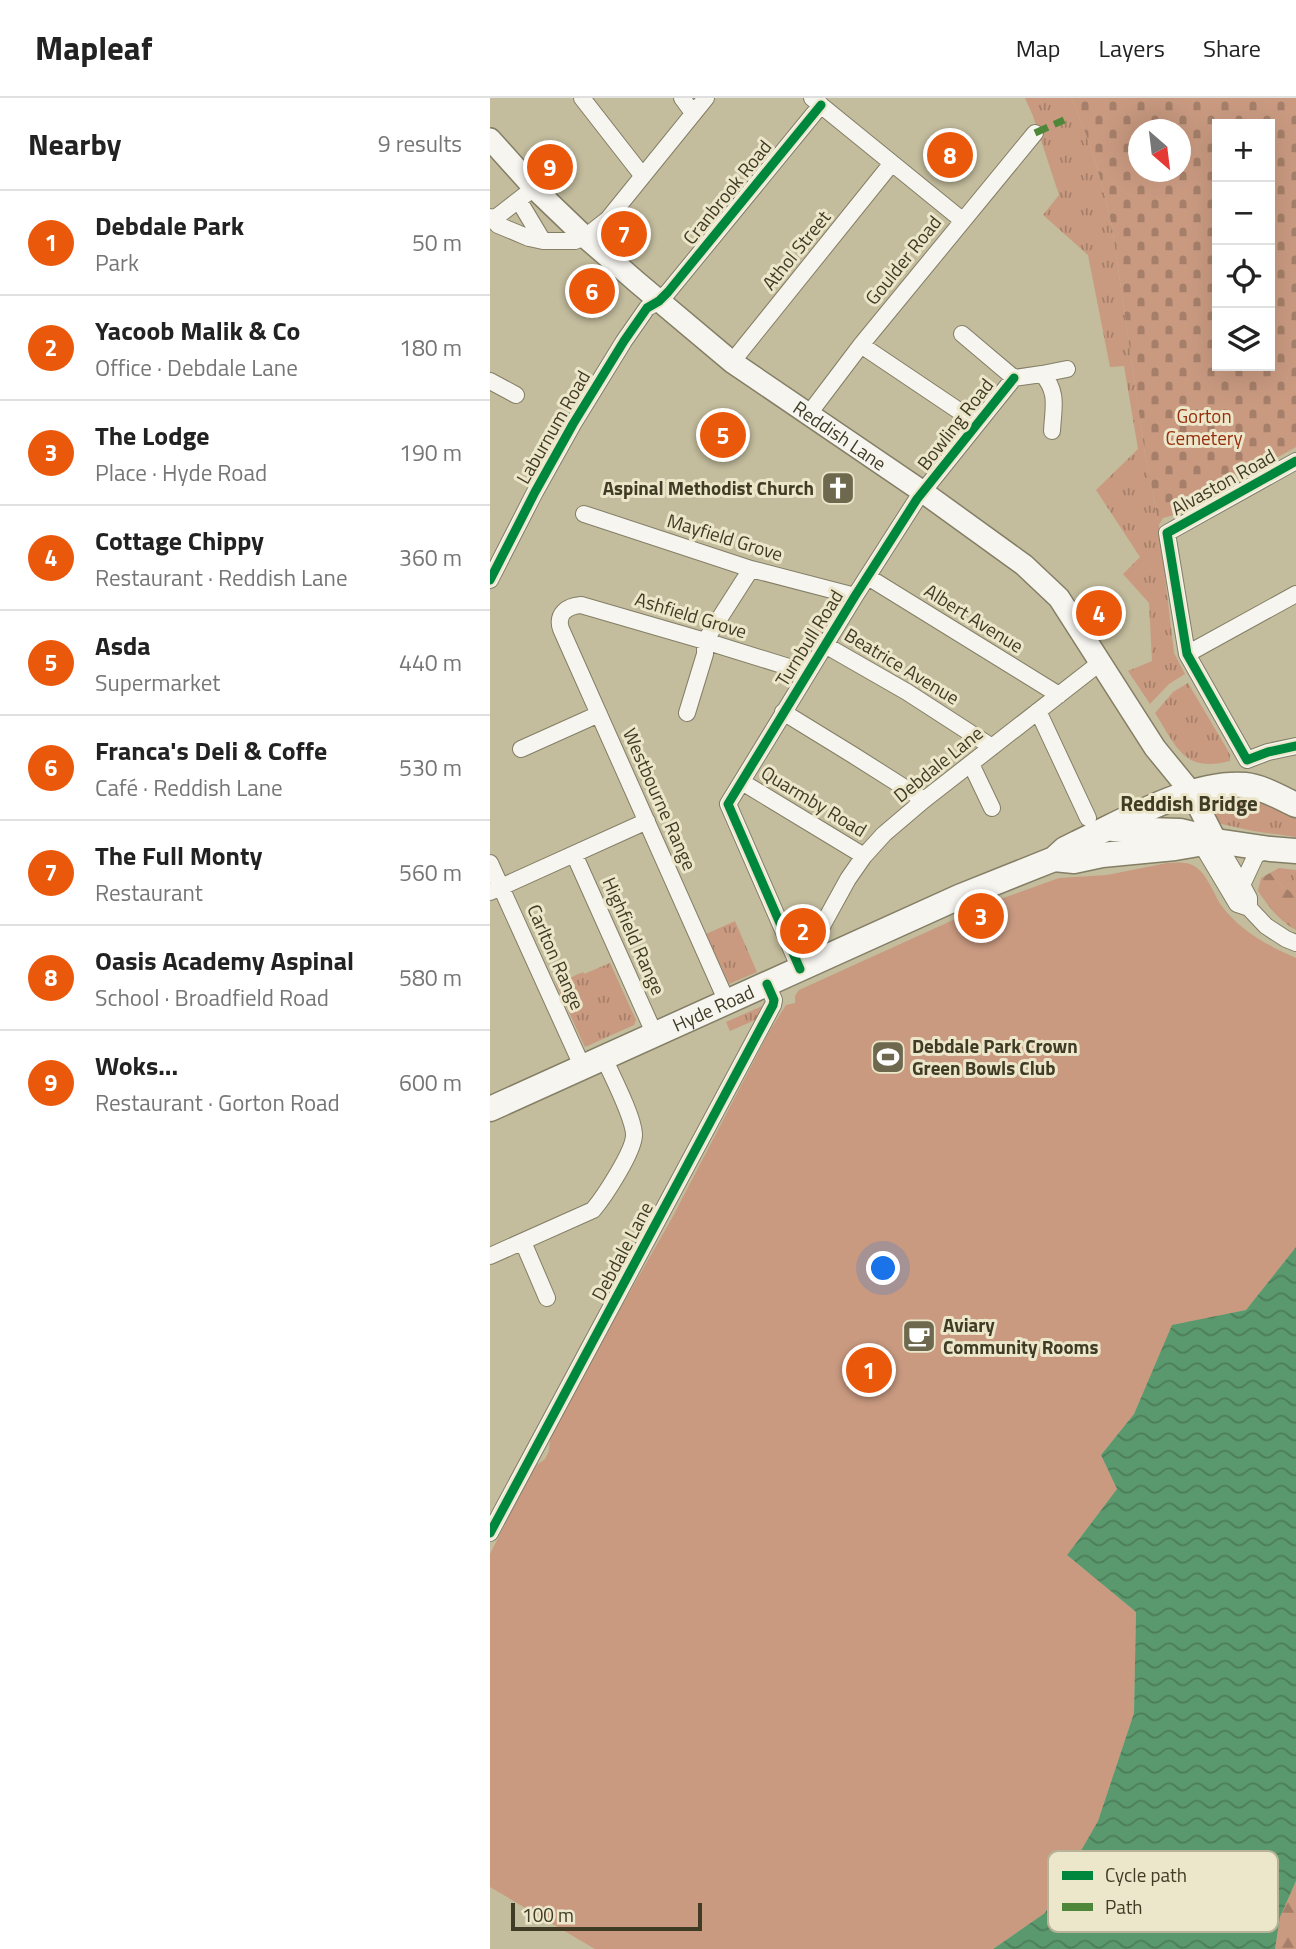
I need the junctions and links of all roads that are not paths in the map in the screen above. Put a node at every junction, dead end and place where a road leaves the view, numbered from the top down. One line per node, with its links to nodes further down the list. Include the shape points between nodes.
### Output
1 (582, 98): 9 (street)
2 (682, 98): 5 (street)
3 (706, 98): 5 (street)
4 (816, 102): 8 (street); 15 (street, Cranbrook Road)
5 (693, 113): 9 (street)
6 (1035, 133): 12 (street, Goulder Road)
7 (490, 139): 10 (main road, Reddish Lane)
8 (892, 163): 12 (street); 18 (street, Athol Street)
9 (642, 175): 13 (street, via 608,219)
10 (526, 194): 11 (street); 13 (main road, Reddish Lane); 14 (street)
11 (492, 218): 14 (street, via 498,225)
12 (962, 220): 17 (street, Goulder Road)
13 (585, 237): 14 (street); 15 (main road, Reddish Lane)
14 (543, 241)
15 (659, 300): 18 (main road, Reddish Lane); 32 (street, Laburnum Road, via 639,319 573,424)
16 (962, 334): 21 (street)
17 (861, 345): 24 (street, Goulder Road); 25 (street)
18 (732, 362): 24 (main road, Reddish Lane)
19 (1067, 369): 20 (street)
20 (1042, 374): 21 (street); 26 (street, via 1054,391)
21 (1014, 377): 25 (street, Bowling Road)
22 (490, 381): 23 (street)
23 (516, 395)
24 (808, 415): 28 (main road, Reddish Lane)
25 (977, 423): 28 (street, Bowling Road)
26 (1052, 431)
27 (1296, 461): 38 (street, Alvaston Road, via 1167,533)
28 (923, 492): 31 (street, Turnbull Road); 39 (main road, Reddish Lane, via 1024,565 1059,597)
29 (583, 514): 30 (street, Mayfield Grove)
30 (751, 569): 34 (street, Mayfield Grove); 36 (street)
31 (868, 577): 34 (street, Turnbull Road); 41 (street, Albert Avenue)
32 (490, 580)
33 (1296, 594): 38 (street)
34 (855, 596): 37 (street, Turnbull Road)
35 (563, 612): 36 (street, Ashfield Grove, via 581,605); 45 (street, Westbourne Range, via 561,629)
36 (705, 641): 40 (street, Ashfield Grove); 44 (street)
37 (825, 645): 40 (street, Turnbull Road); 47 (street, Beatrice Avenue)
38 (1188, 654): 46 (street, via 1247,760)
39 (1101, 662): 41 (street, Debdale Lane); 51 (main road, Reddish Lane, via 1155,748)
40 (808, 673): 43 (street, Turnbull Road)
41 (1059, 695): 42 (street, Debdale Lane)
42 (1038, 710): 47 (street, Debdale Lane); 56 (street)
43 (783, 712): 50 (street, Turnbull Road); 52 (street)
44 (687, 713)
45 (599, 714): 48 (street); 55 (street, Westbourne Range)
46 (1296, 746)
47 (992, 747): 49 (street, Debdale Lane)
48 (521, 748)
49 (971, 764): 52 (street, Debdale Lane); 54 (street)
50 (742, 782): 61 (street, Quarmby Road); 68 (street, Turnbull Road, via 728,804)
51 (1189, 789): 53 (highway, Hyde Road, via 1248,785); 56 (highway, Hyde Road); 57 (main road, Reddish Lane)
52 (924, 800): 61 (street, Debdale Lane)
53 (1296, 805)
54 (992, 808)
55 (647, 821): 60 (street); 70 (street, Westbourne Range)
56 (1098, 823): 57 (highway); 62 (highway, Hyde Road)
57 (1204, 839): 59 (highway, Hyde Road); 62 (highway, Hyde Road, via 1175,848 1074,861); 64 (street); 66 (street, via 1237,904)
58 (1296, 851): 59 (highway, Hyde Road)
59 (1260, 853): 64 (street)
60 (575, 854): 65 (street); 71 (street, Highfield Range)
61 (864, 856): 68 (street, Debdale Lane, via 815,939)
62 (1054, 859): 68 (highway, Hyde Road)
63 (490, 863): 65 (street, Carlton Range)
64 (1242, 885): 66 (street)
65 (495, 889): 72 (street, Carlton Range)
66 (1249, 908): 67 (street, via 1266,926)
67 (1296, 943)
68 (811, 964): 69 (highway, Hyde Road)
69 (766, 984): 70 (highway, Hyde Road); 77 (street, Debdale Lane, via 773,1005)
70 (727, 1002): 71 (highway, Hyde Road)
71 (655, 1035): 72 (highway, Hyde Road)
72 (594, 1063): 73 (highway, Hyde Road); 74 (street, Carlton Range, via 633,1125 635,1138 593,1210)
73 (491, 1105)
74 (523, 1242): 75 (street, Carlton Range); 76 (street)
75 (490, 1256)
76 (547, 1298)
77 (490, 1533)

